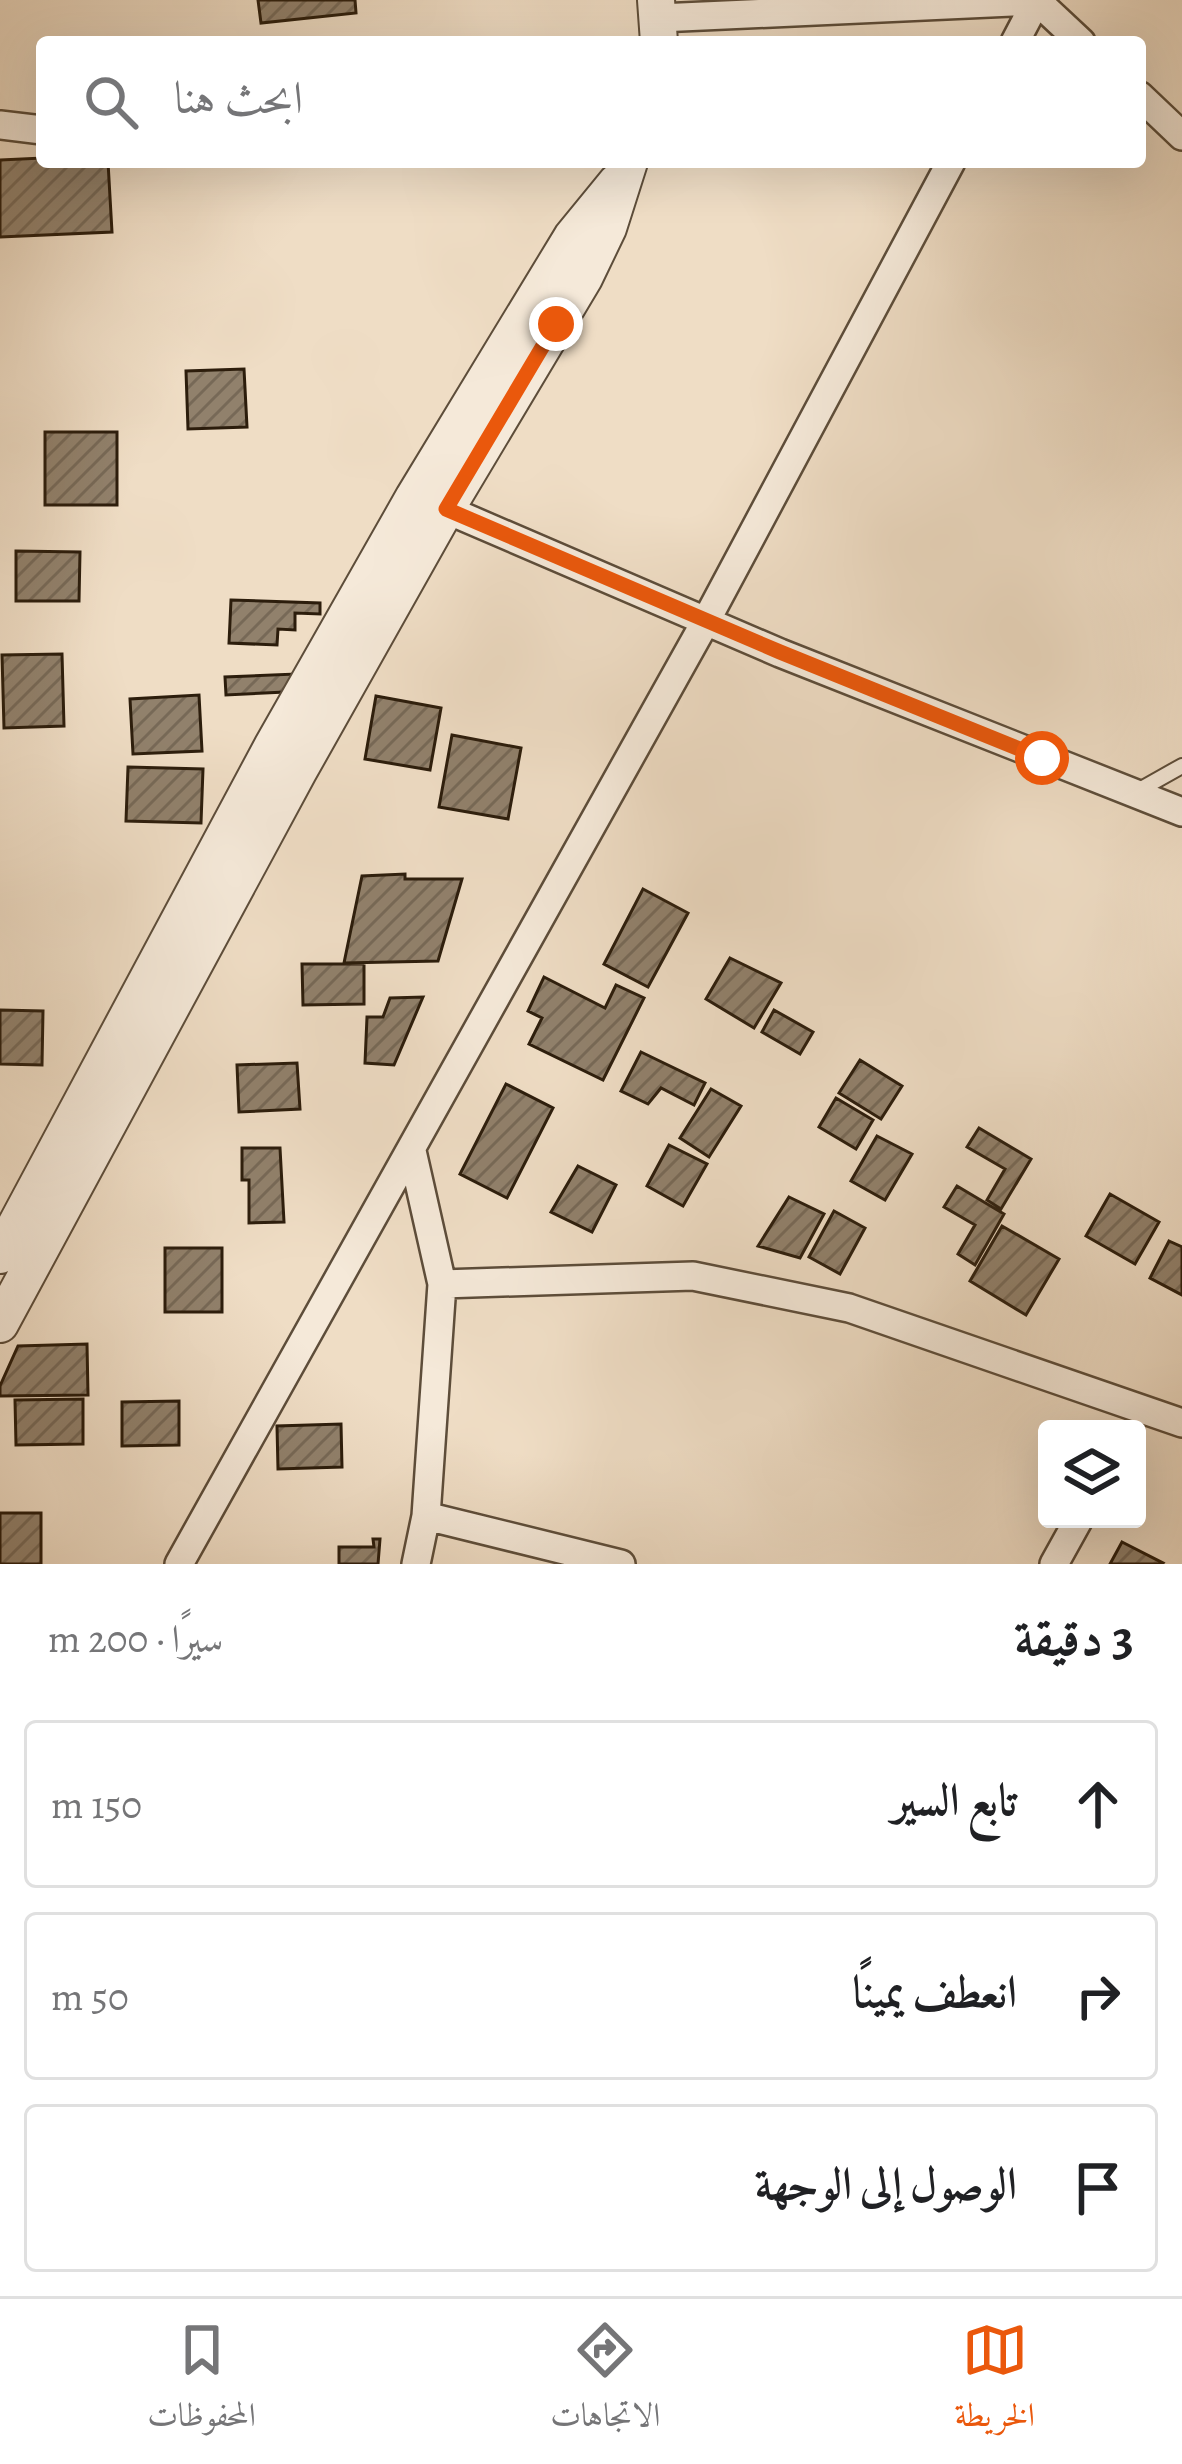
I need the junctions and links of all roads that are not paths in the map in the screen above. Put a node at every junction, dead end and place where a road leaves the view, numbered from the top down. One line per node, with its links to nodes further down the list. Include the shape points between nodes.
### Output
1 (1037, 0): 2 (street); 3 (street); 4 (street)
2 (658, 20)
3 (1018, 36)
4 (1076, 36)
5 (1146, 102): 8 (street)
6 (0, 125): 7 (street)
7 (36, 129)
8 (1182, 136)
9 (948, 168): 12 (street)
10 (626, 169): 11 (street, via 583,220)
11 (430, 503): 12 (street); 17 (street, via 272,747); 19 (street, via 298,772)
12 (707, 619): 14 (street); 16 (street)
13 (1182, 766): 14 (lane)
14 (1132, 793): 15 (street)
15 (1182, 812)
16 (412, 1151): 18 (street); 24 (street)
17 (0, 1256)
18 (442, 1284): 20 (street, via 694,1276 850,1308); 22 (street)
19 (0, 1324)
20 (1135, 1418): 21 (street)
21 (1182, 1423)
22 (426, 1516): 25 (street); 26 (street)
23 (1074, 1528): 27 (street)
24 (179, 1564)
25 (416, 1564)
26 (621, 1564)
27 (1054, 1564)

